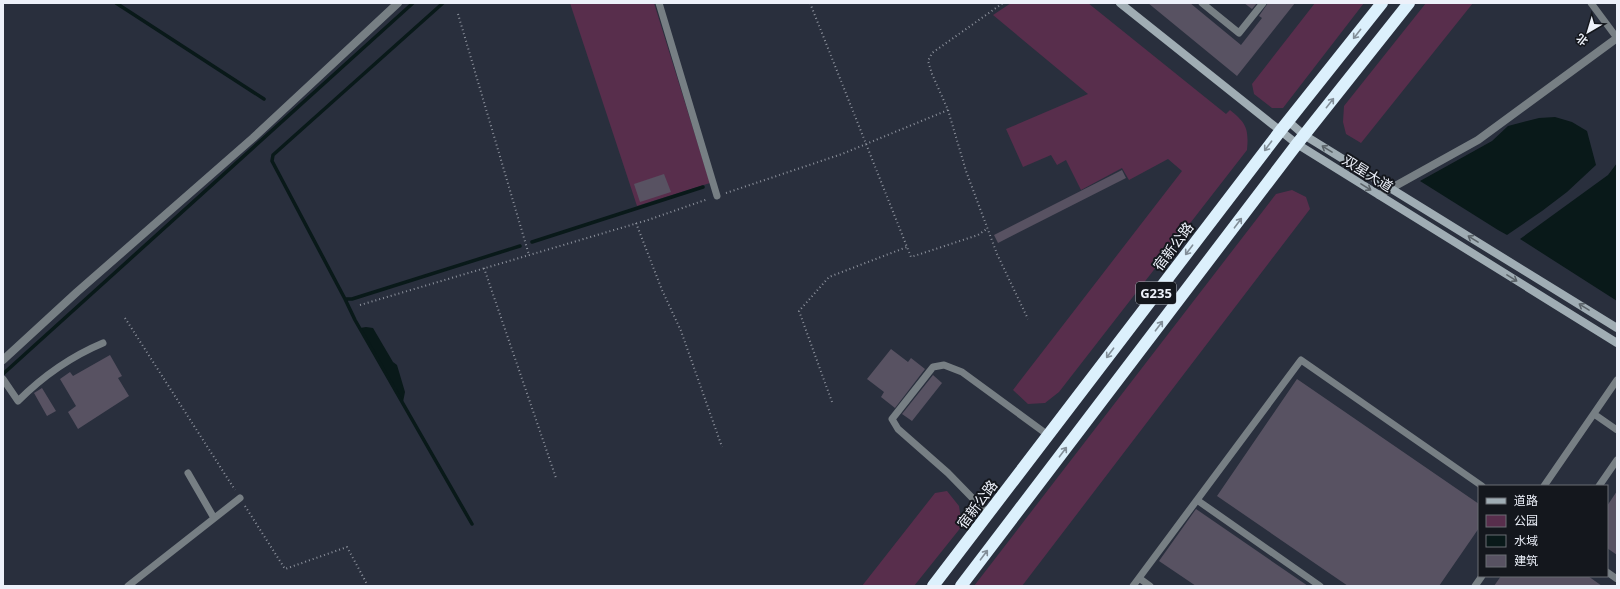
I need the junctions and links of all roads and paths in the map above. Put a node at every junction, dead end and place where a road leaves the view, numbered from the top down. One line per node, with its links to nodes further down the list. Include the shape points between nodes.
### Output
1 (398, 3): 28 (street, via 253,138)
2 (659, 3): 17 (lane)
3 (810, 3): 20 (path)
4 (1120, 3): 13 (street, 双星大道)
5 (1202, 3): 6 (lane, via 1239,33)
6 (1263, 3)
7 (1382, 3): 13 (highway, 宿新公路 / G235, one-way to 13)
8 (1409, 3): 14 (highway, G235, one-way to 8)
9 (1591, 3): 11 (lane)
10 (458, 14): 21 (path)
11 (1617, 38): 15 (street, via 1478,140)
12 (948, 110): 19 (path, via 966,171)
13 (1284, 126): 14 (street, 双星大道); 34 (highway, 宿新公路 / G235, one-way to 34)
14 (1301, 140): 15 (street, 双星大道, one-way to 14); 16 (street, 双星大道, one-way to 16); 53 (highway, G235, one-way to 14)
15 (1391, 189): 16 (street); 25 (street, 双星大道, one-way to 15)
16 (1379, 195): 26 (street, 双星大道, one-way to 26)
17 (717, 196)
18 (636, 223): 35 (path, via 681,332)
19 (988, 228): 20 (path, via 978,235 911,257); 24 (path, via 997,254)
20 (907, 247): 31 (path, via 829,277 799,311)
21 (529, 255)
22 (484, 268): 38 (path)
23 (125, 318): 42 (path)
24 (1028, 319)
25 (1617, 328)
26 (1617, 342)
27 (103, 343): 29 (lane, via 86,350 39,381 18,401)
28 (3, 360)
29 (4, 380)
30 (1617, 380): 32 (lane)
31 (832, 402)
32 (1594, 414): 33 (lane); 40 (lane)
33 (1617, 430)
34 (1048, 435): 44 (highway, 宿新公路 / G235); 44 (lane, via 962,372 944,365 933,367 892,419 898,429 948,473)
35 (722, 447)
36 (1617, 460): 41 (lane)
37 (188, 473): 45 (lane)
38 (556, 478)
39 (1481, 485): 43 (lane, via 1301,360)
40 (1545, 485)
41 (1600, 485)
42 (240, 498): 45 (lane); 51 (path, via 286,569 347,547)
43 (1197, 500): 48 (lane); 56 (lane)
44 (988, 514): 52 (highway, 宿新公路 / G235)
45 (214, 518): 50 (lane)
46 (1608, 573): 49 (lane)
47 (1481, 577): 57 (lane)
48 (1139, 578): 54 (lane); 55 (lane)
49 (1617, 579)
50 (128, 586)
51 (368, 586)
52 (933, 586)
53 (961, 586)
54 (1133, 586)
55 (1150, 586)
56 (1320, 586)
57 (1475, 586)

